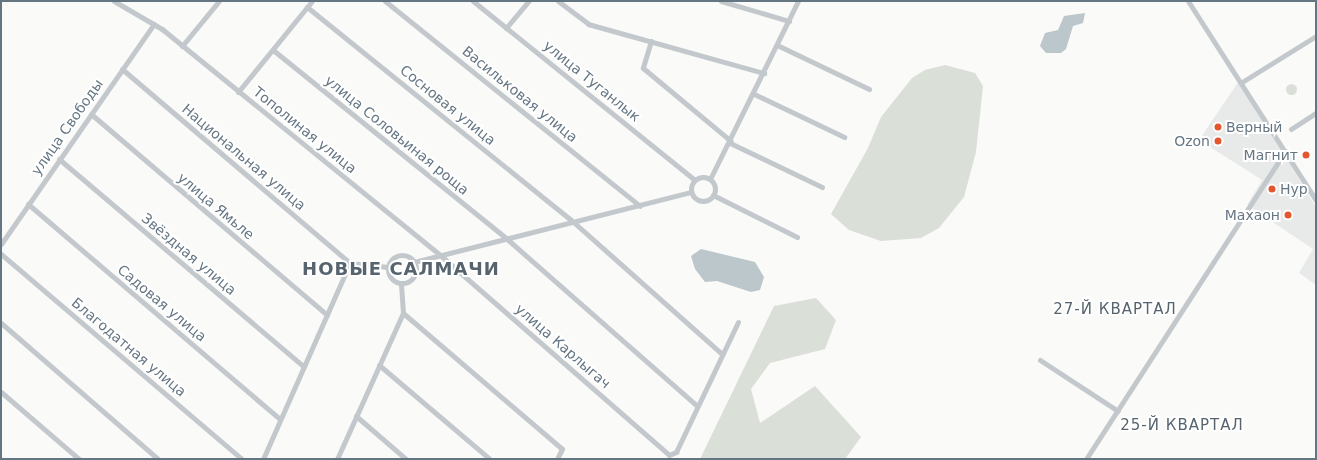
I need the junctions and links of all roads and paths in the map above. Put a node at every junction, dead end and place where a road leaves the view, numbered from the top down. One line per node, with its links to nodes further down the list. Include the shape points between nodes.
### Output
1 (114, 1): 13 (street, Тополиная улица)
2 (219, 1): 18 (street)
3 (312, 1): 11 (street)
4 (385, 1): 40 (street, Васильковая улица)
5 (473, 1): 14 (street, улица Туганлык)
6 (529, 1): 14 (street)
7 (558, 1): 16 (street, via 588,24)
8 (721, 1): 12 (street)
9 (798, 1): 12 (street)
10 (1188, 1): 22 (street)
11 (307, 7): 19 (street); 41 (street, Сосновая улица)
12 (789, 20): 17 (street)
13 (154, 24): 18 (street, Тополиная улица); 20 (street, улица Свободы)
14 (506, 28): 34 (street, улица Туганлык)
15 (1316, 36): 22 (street)
16 (650, 41): 21 (street); 30 (street, via 643,68)
17 (777, 45): 21 (street); 23 (street)
18 (182, 46): 24 (street, Тополиная улица)
19 (273, 50): 24 (street); 43 (street, улица Соловьиная роща)
20 (122, 69): 27 (street, улица Свободы); 47 (street, Национальная улица)
21 (764, 73): 25 (street)
22 (1242, 82): 31 (street)
23 (869, 90)
24 (238, 92): 46 (street, Тополиная улица)
25 (754, 94): 29 (street); 30 (street)
26 (1316, 113): 28 (street)
27 (90, 114): 32 (street, улица Свободы); 52 (street, улица Ямьле)
28 (1291, 129)
29 (844, 137)
30 (731, 142): 33 (street); 35 (street)
31 (1285, 151): 38 (street); 61 (street)
32 (59, 159): 39 (street, улица Свободы); 58 (street, Звёздная улица)
33 (710, 179): 34 (street); 37 (street, via 715,187)
34 (695, 180): 36 (street)
35 (822, 187)
36 (691, 192): 37 (street, via 701,201); 40 (street)
37 (713, 195): 42 (street)
38 (1316, 200)
39 (28, 204): 44 (street, улица Свободы); 63 (street, Садовая улица)
40 (640, 206): 41 (street)
41 (572, 223): 43 (street); 55 (street, Сосновая улица)
42 (797, 237)
43 (507, 239): 46 (street); 60 (street, улица Соловьиная роща)
44 (1, 244)
45 (1, 254): 66 (street, Благодатная улица)
46 (440, 256): 48 (street); 60 (street, улица Карлыгач, via 669,455 676,452)
47 (350, 262): 49 (street); 52 (street)
48 (414, 262): 49 (street, via 399,255); 50 (street, via 415,274)
49 (388, 267): 50 (street, via 391,278)
50 (401, 283): 51 (street)
51 (403, 313): 57 (street); 71 (street, via 562,448)
52 (327, 316): 58 (street)
53 (1, 322): 65 (street)
54 (738, 322): 55 (street)
55 (722, 354): 60 (street)
56 (1040, 360): 61 (street)
57 (379, 365): 62 (street); 70 (street)
58 (304, 367): 63 (street)
59 (1, 392): 64 (street)
60 (697, 406)
61 (1118, 411): 72 (street)
62 (356, 416): 68 (street); 69 (street)
63 (280, 419): 67 (street)
64 (79, 459)
65 (158, 459)
66 (242, 459)
67 (262, 459)
68 (337, 459)
69 (406, 459)
70 (490, 459)
71 (557, 459)
72 (1086, 459)

